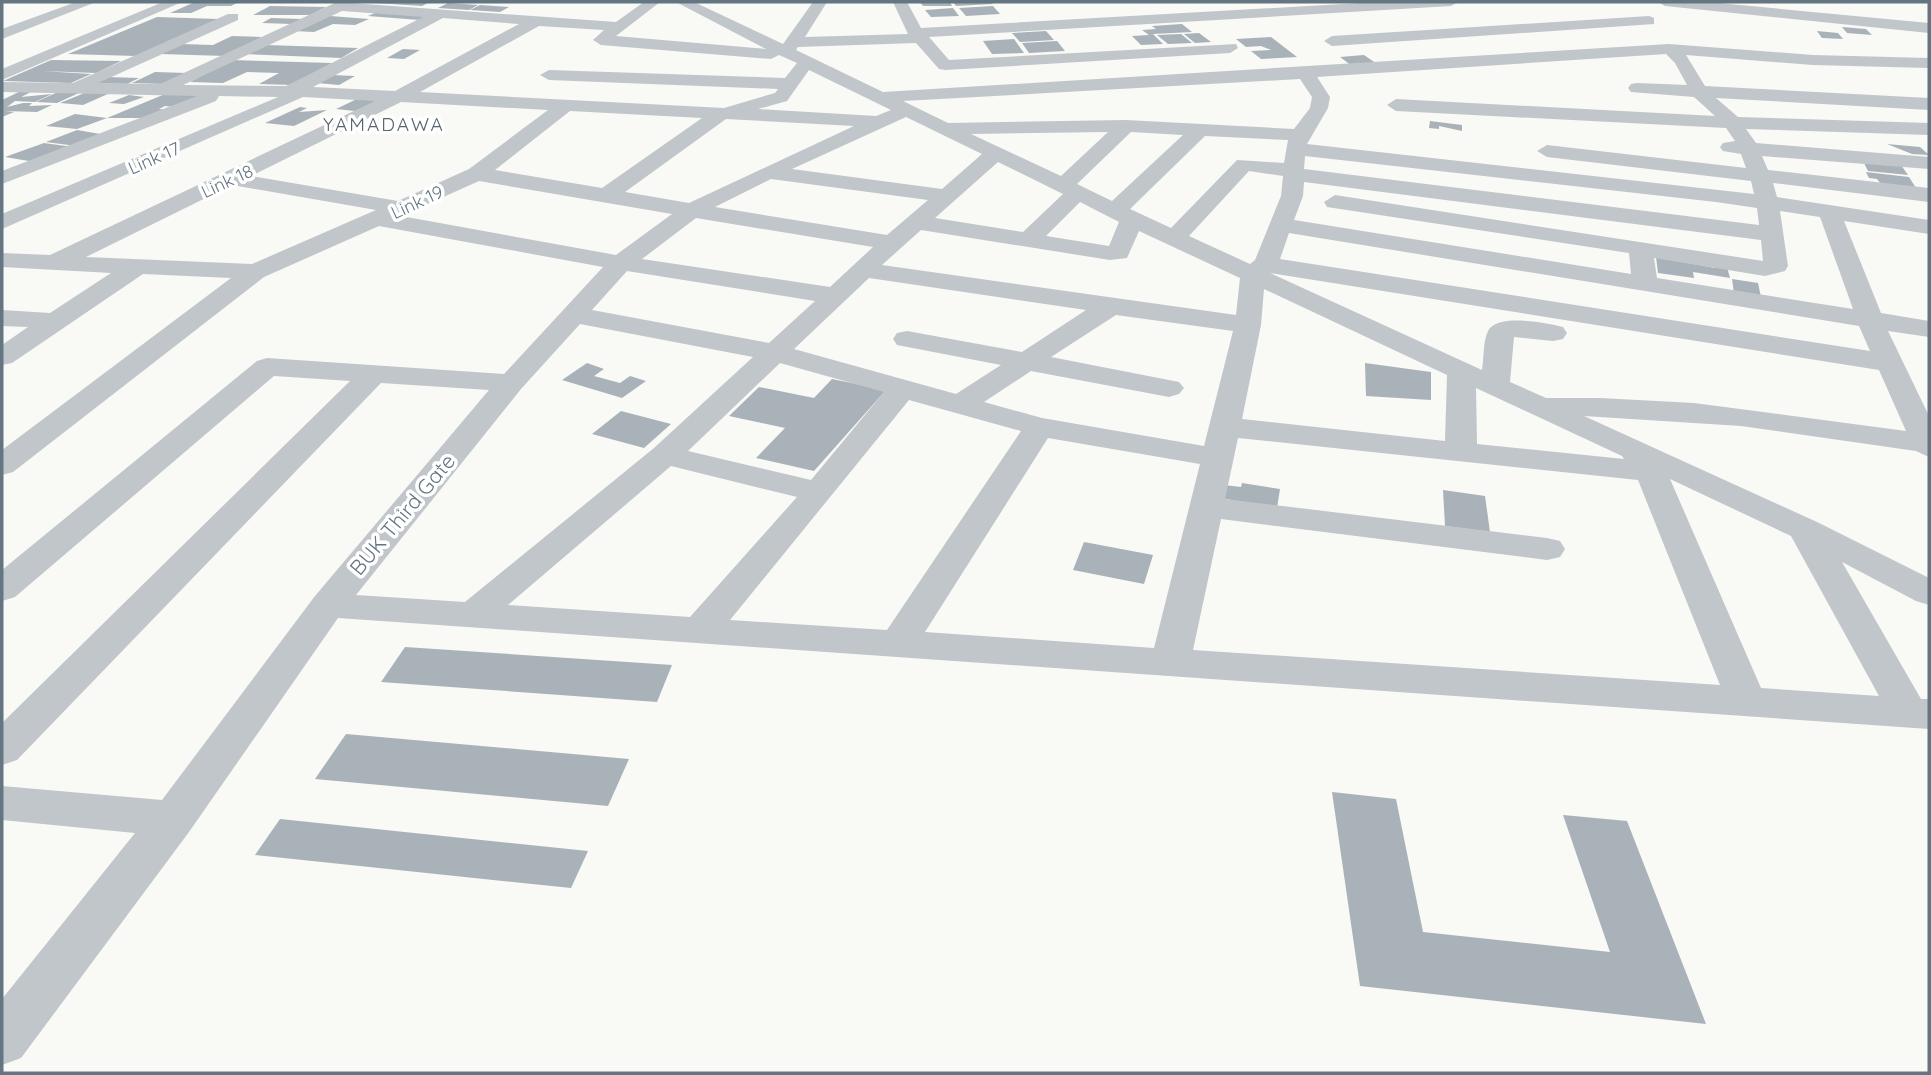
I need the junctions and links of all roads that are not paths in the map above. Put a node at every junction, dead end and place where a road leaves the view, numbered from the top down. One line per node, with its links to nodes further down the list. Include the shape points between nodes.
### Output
1 (89, 2): 25 (street)
2 (526, 2): 18 (street)
3 (653, 2): 22 (street)
4 (683, 2): 31 (street, via 726,14)
5 (820, 2): 31 (street)
6 (900, 2): 27 (street)
7 (1426, 2): 8 (street); 15 (street)
8 (1451, 2)
9 (1665, 2): 16 (street)
10 (345, 4): 11 (street, via 417,10); 20 (street)
11 (438, 7): 18 (street); 53 (street, Link 17)
12 (1634, 8): 28 (street, via 1661,24)
13 (1014, 10): 23 (street)
14 (184, 11): 40 (street, via 143,16); 50 (street, via 239,17)
15 (1290, 12): 19 (street); 28 (street)
16 (1774, 12): 24 (street); 35 (street)
17 (282, 17): 20 (street)
18 (497, 17): 21 (street)
19 (1194, 17): 23 (street); 29 (street)
20 (318, 18): 51 (street)
21 (538, 20): 22 (street); 56 (street, Link 18)
22 (621, 27): 31 (street, via 596,43)
23 (1028, 27): 27 (street)
24 (1929, 29)
25 (2, 34)
26 (1687, 34): 32 (street, via 1707,42)
27 (918, 36): 29 (street, via 945,65); 31 (street)
28 (1332, 41): 34 (street)
29 (1230, 48): 37 (street)
30 (1669, 49): 32 (street); 33 (street); 39 (street, via 1679,54)
31 (796, 52): 45 (street); 62 (street)
32 (1716, 53): 35 (street)
33 (1599, 54): 39 (street, via 1614,64); 46 (street)
34 (1355, 55)
35 (1813, 60): 38 (street); 41 (street)
36 (570, 61): 44 (street)
37 (1246, 61)
38 (1924, 66)
39 (1685, 68): 41 (street); 54 (street)
40 (2, 75)
41 (1838, 80): 42 (street); 57 (street)
42 (1929, 80)
43 (1183, 81): 46 (street); 62 (street); 71 (street)
44 (538, 82): 45 (street); 58 (street)
45 (789, 84): 64 (street, via 781,97)
46 (1319, 86): 81 (street, via 1319,108)
47 (2, 88): 48 (street)
48 (22, 88): 50 (street); 55 (street)
49 (1637, 88): 54 (street)
50 (71, 89): 51 (street)
51 (158, 90): 52 (street)
52 (229, 90): 53 (street); 87 (street)
53 (298, 91): 56 (street); 92 (street, Link 17)
54 (1701, 93): 57 (street); 65 (street)
55 (2, 96)
56 (400, 96): 58 (street); 93 (street, Link 18)
57 (1864, 102): 60 (street); 72 (street)
58 (504, 103): 61 (street)
59 (1396, 104): 63 (street); 68 (street); 69 (street, via 1388,91 1584,100)
60 (1929, 104)
61 (564, 107): 64 (street); 89 (street, Link 19)
62 (891, 109): 64 (street); 70 (street); 88 (street, BUK Third Gate)
63 (1500, 111): 69 (street); 75 (street)
64 (719, 115): 99 (street)
65 (1731, 121): 69 (street); 72 (street); 79 (street)
66 (1040, 126): 67 (street); 70 (street); 82 (street)
67 (1126, 126): 71 (street); 96 (street)
68 (1395, 126)
69 (1606, 127): 77 (street); 83 (street)
70 (945, 128): 82 (street)
71 (1176, 128): 73 (street)
72 (1895, 128): 74 (street)
73 (1201, 129): 81 (street); 106 (street)
74 (1929, 129)
75 (1498, 135)
76 (1442, 140): 85 (street)
77 (1673, 141)
78 (1711, 145): 79 (street)
79 (1749, 148): 86 (street); 90 (street)
80 (1524, 149): 83 (street)
81 (1301, 155): 85 (street); 97 (street); 110 (street); 113 (street, via 1244,164); 116 (street)
82 (1003, 157): 96 (street); 101 (street)
83 (1620, 159): 90 (street)
84 (2, 163): 87 (street)
85 (1438, 163): 97 (street); 102 (street)
86 (1929, 163)
87 (29, 167): 91 (street); 92 (street)
88 (768, 172): 101 (street); 104 (street, BUK Third Gate)
89 (477, 174): 99 (street); 103 (street, Link 19)
90 (1760, 174): 100 (street); 102 (street)
91 (2, 178)
92 (103, 180): 94 (street); 108 (street, Link 17)
93 (232, 180): 98 (street, Link 18); 103 (street)
94 (141, 185)
95 (166, 188): 98 (street)
96 (1070, 189): 106 (street); 114 (street)
97 (1429, 191): 112 (street)
98 (204, 192): 118 (street, Link 18)
99 (606, 195): 104 (street)
100 (1929, 195)
101 (947, 196): 109 (street)
102 (1767, 205): 105 (street); 112 (street)
103 (402, 208): 107 (street, Link 19)
104 (689, 212): 115 (street); 119 (street, BUK Third Gate)
105 (1830, 214): 111 (street); 129 (street)
106 (1123, 215): 113 (street); 114 (street, via 1118,253)
107 (379, 219): 119 (street); 123 (street, Link 19)
108 (2, 222)
109 (917, 222): 114 (street); 115 (street)
110 (1281, 225): 121 (street); 124 (street)
111 (1929, 227)
112 (1773, 234): 116 (street, via 1776,266 1765,269)
113 (1174, 238): 121 (street)
114 (1028, 240)
115 (892, 243): 122 (street)
116 (1640, 248): 124 (street)
117 (2, 260): 118 (street)
118 (53, 263): 120 (street)
119 (621, 263): 125 (street); 127 (street, BUK Third Gate)
120 (138, 266): 123 (street); 130 (street)
121 (1259, 269): 131 (street); 138 (street); 139 (street)
122 (863, 270): 125 (street); 126 (street)
123 (255, 272): 154 (street)
124 (1645, 284): 129 (street)
125 (836, 296): 135 (street)
126 (1111, 306): 131 (street); 137 (street)
127 (575, 315): 135 (street); 141 (street, BUK Third Gate)
128 (2, 318): 130 (street)
129 (1870, 320): 132 (street); 138 (street)
130 (57, 321): 136 (street)
131 (1248, 325): 148 (street)
132 (1929, 329)
133 (906, 339): 137 (street)
134 (1643, 347): 142 (street, via 1505,328)
135 (776, 353): 144 (street); 151 (street)
136 (2, 357)
137 (1021, 362): 143 (street); 145 (street)
138 (1890, 363): 149 (street)
139 (1461, 370): 142 (street); 150 (street)
140 (372, 376): 141 (street); 159 (street, via 272,366 259,371); 168 (street)
141 (511, 383): 161 (street, BUK Third Gate)
142 (1495, 386): 146 (street)
143 (1169, 388)
144 (902, 389): 145 (street); 155 (street)
145 (958, 406): 147 (street)
146 (1539, 407): 149 (street, via 1635,406 1779,419); 153 (street)
147 (1039, 427): 152 (street); 164 (street)
148 (1226, 427): 150 (street); 152 (street)
149 (1928, 446)
150 (1461, 452): 153 (street)
151 (664, 455): 155 (street); 162 (street)
152 (1218, 458): 156 (street)
153 (1640, 460): 157 (street); 166 (street)
154 (2, 465)
155 (820, 492): 163 (street)
156 (1207, 507): 158 (street); 165 (street)
157 (1805, 529): 160 (street); 167 (street)
158 (1547, 549)
159 (2, 589)
160 (1929, 593)
161 (328, 605): 162 (street); 170 (street, BUK Third Gate)
162 (474, 614): 163 (street)
163 (699, 631): 164 (street)
164 (897, 645): 165 (street)
165 (1170, 664): 166 (street)
166 (1747, 702): 167 (street)
167 (1919, 713)
168 (2, 749)
169 (2, 803): 170 (street)
170 (173, 819): 171 (street, BUK Third Gate)
171 (9, 1021)

